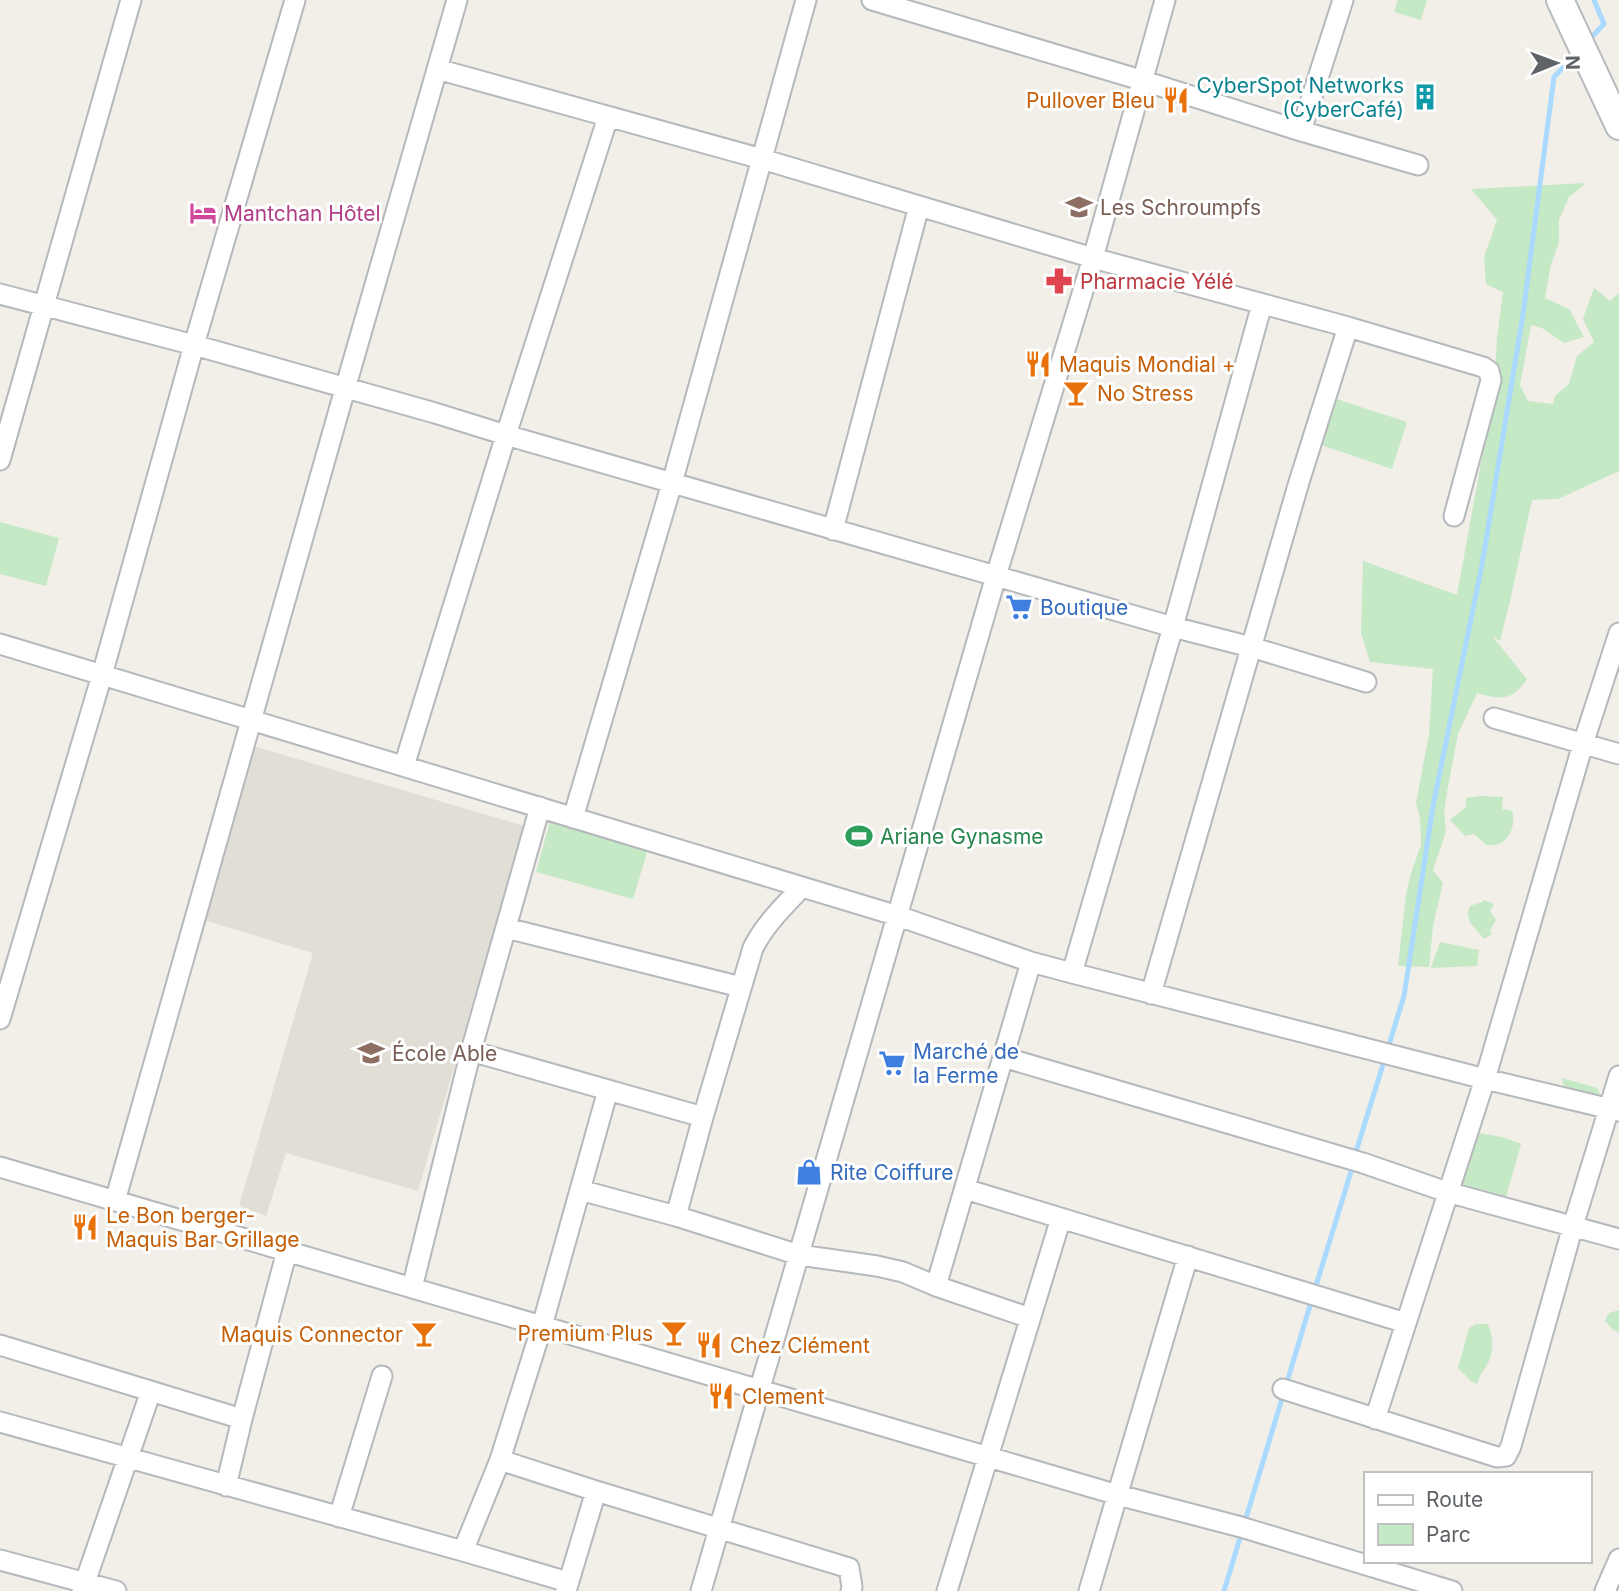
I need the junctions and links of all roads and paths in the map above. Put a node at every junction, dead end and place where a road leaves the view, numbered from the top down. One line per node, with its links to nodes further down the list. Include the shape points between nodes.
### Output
1 (131, 0): 20 (street)
2 (295, 0): 22 (street)
3 (457, 0): 9 (street)
4 (806, 0): 14 (street)
5 (872, 0): 10 (street)
6 (1165, 0): 10 (street)
7 (1343, 0): 13 (street)
8 (1560, 0): 12 (main road)
9 (437, 69): 11 (street); 23 (street)
10 (1141, 80): 13 (street); 17 (street)
11 (608, 117): 14 (street); 24 (street)
12 (1618, 119)
13 (1301, 131): 15 (street)
14 (762, 159): 16 (street); 26 (street)
15 (1418, 165)
16 (919, 206): 17 (street); 28 (street)
17 (1093, 258): 19 (street); 29 (street)
18 (0, 294): 20 (street)
19 (1262, 304): 21 (street); 30 (street)
20 (44, 306): 22 (street); 25 (street)
21 (1348, 327): 27 (street, via 1489,371 1491,380); 33 (street)
22 (194, 345): 23 (street); 34 (street)
23 (345, 389): 24 (street); 37 (street)
24 (506, 435): 26 (street); 40 (street)
25 (0, 460)
26 (672, 483): 28 (street); 42 (street)
27 (1454, 516)
28 (833, 530): 29 (street)
29 (996, 576): 30 (street); 44 (street)
30 (1173, 627): 33 (street); 47 (street)
31 (1619, 634): 38 (street)
32 (0, 644): 34 (street)
33 (1251, 647): 35 (street); 49 (street)
34 (102, 675): 37 (street); 50 (street)
35 (1366, 682)
36 (1494, 718): 38 (street)
37 (251, 720): 40 (street); 62 (street)
38 (1583, 744): 39 (street); 54 (street)
39 (1619, 754)
40 (404, 766): 41 (street)
41 (540, 807): 42 (street); 45 (street)
42 (573, 818): 43 (street)
43 (802, 887): 44 (street); 48 (street, via 759,935)
44 (898, 916): 46 (street); 68 (street)
45 (506, 928): 48 (street); 51 (street)
46 (1031, 962): 47 (street); 52 (street)
47 (1072, 974): 49 (street)
48 (741, 987): 57 (street)
49 (1151, 994): 54 (street)
50 (0, 1018)
51 (471, 1051): 55 (street); 71 (street)
52 (1003, 1057): 59 (street); 61 (street)
53 (1619, 1076): 56 (street)
54 (1485, 1079): 56 (street); 61 (street)
55 (608, 1090): 57 (street); 60 (street)
56 (1614, 1110): 65 (street)
57 (703, 1116): 63 (street)
58 (0, 1167): 62 (street)
59 (965, 1189): 64 (street); 70 (street)
60 (580, 1190): 63 (street); 74 (street)
61 (1447, 1192): 65 (street); 73 (street)
62 (115, 1201): 67 (street)
63 (676, 1216): 68 (street)
64 (1061, 1218): 69 (street); 72 (street)
65 (1573, 1226): 66 (street); 81 (street, via 1506,1456)
66 (1619, 1239)
67 (287, 1251): 71 (street); 80 (street)
68 (799, 1255): 70 (street, via 877,1266); 78 (street)
69 (1188, 1256): 73 (street); 88 (street)
70 (936, 1286): 72 (street)
71 (412, 1288): 74 (street)
72 (1030, 1318): 83 (street)
73 (1406, 1323): 81 (street)
74 (542, 1326): 78 (street); 85 (street)
75 (0, 1345): 79 (street)
76 (382, 1376): 89 (street)
77 (1283, 1389): 81 (street)
78 (760, 1390): 83 (street); 90 (street)
79 (151, 1391): 80 (street); 84 (street)
80 (242, 1419): 86 (street)
81 (1375, 1419)
82 (0, 1422): 84 (street)
83 (988, 1457): 88 (street); 99 (street)
84 (128, 1458): 86 (street); 94 (street)
85 (500, 1460): 87 (street); 91 (street)
86 (226, 1486): 89 (street)
87 (596, 1491): 90 (street); 95 (street)
88 (1118, 1495): 100 (street); 101 (street)
89 (339, 1517): 91 (street)
90 (719, 1529): 97 (street); 98 (street, via 849,1568)
91 (463, 1551): 95 (street)
92 (1619, 1559): 102 (street)
93 (0, 1560): 94 (street)
94 (84, 1586): 96 (street)
95 (567, 1586)
96 (116, 1591)
97 (701, 1591)
98 (851, 1591)
99 (947, 1591)
100 (1089, 1591)
101 (1452, 1591)
102 (1605, 1591)

